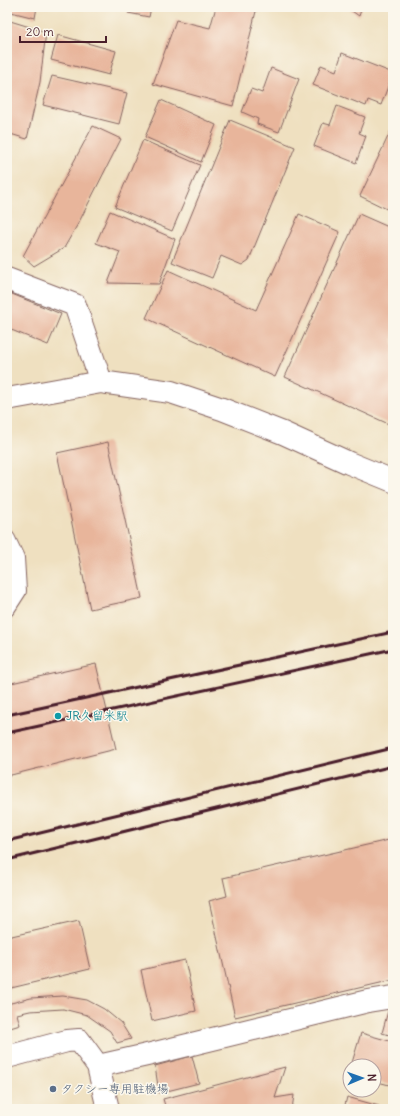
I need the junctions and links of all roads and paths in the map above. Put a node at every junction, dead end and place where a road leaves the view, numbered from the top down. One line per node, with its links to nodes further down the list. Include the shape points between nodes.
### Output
1 (7, 279): 2 (street, via 75,305)
2 (101, 382): 3 (street); 4 (street, via 171,392 222,409)
3 (7, 399)
4 (393, 481)
5 (7, 539): 6 (lane, via 16,558 18,591)
6 (7, 608)
7 (393, 997): 9 (street)
8 (7, 1056): 9 (street, via 79,1040)
9 (98, 1066): 10 (street)
10 (108, 1109)

